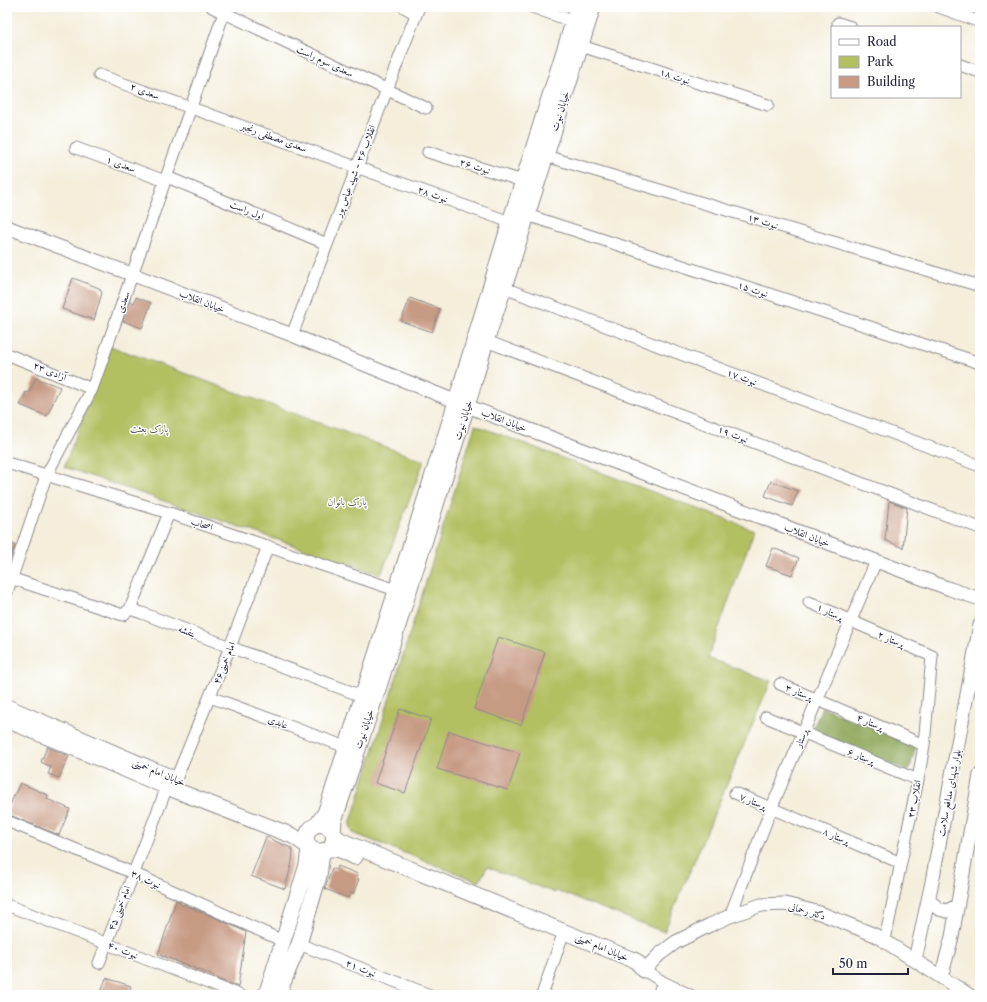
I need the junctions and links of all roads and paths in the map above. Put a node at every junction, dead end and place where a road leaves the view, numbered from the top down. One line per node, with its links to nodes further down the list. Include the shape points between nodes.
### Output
1 (212, 7): 7 (street, سعدی سوم راست)
2 (404, 7): 8 (street)
3 (532, 7): 9 (street)
4 (578, 7): 9 (main road, خیابان نبوت)
5 (593, 7): 13 (main road, خیابان نبوت)
6 (939, 7): 10 (street)
7 (225, 10): 17 (street, سعدی سوم راست); 19 (street, سعدی)
8 (417, 10): 17 (street, انقلاب ۲۶ - شهید عباس پور)
9 (574, 22): 13 (main road, خیابان نبوت)
10 (980, 22)
11 (838, 23): 12 (street)
12 (848, 26)
13 (574, 44): 18 (street, نبوت ۱۸); 23 (main road, خیابان نبوت); 26 (main road, خیابان نبوت)
14 (961, 65): 15 (street)
15 (980, 72)
16 (99, 75): 19 (street, سعدی ۲)
17 (387, 90): 20 (street, سعدی سوم راست); 24 (street, انقلاب ۲۶ - شهید عباس پور)
18 (768, 105)
19 (191, 108): 24 (street, سعدی مصطفی رنجبر); 25 (street, سعدی)
20 (426, 108)
21 (76, 148): 25 (street, سعدی ۱)
22 (428, 152): 26 (street, نبوت ۲۶)
23 (546, 156): 27 (main road, خیابان نبوت); 31 (street, نبوت ۱۳)
24 (357, 167): 27 (street, نبوت ۲۸); 29 (street, انقلاب ۲۶ - شهید عباس پور)
25 (166, 178): 29 (street, اول راست); 30 (street, سعدی)
26 (523, 180): 27 (main road, خیابان نبوت)
27 (518, 218): 32 (main road, خیابان نبوت); 36 (street, نبوت ۱۵); 38 (main road, خیابان نبوت)
28 (7, 227): 30 (street, خیابان انقلاب)
29 (327, 244): 33 (street, انقلاب ۲۶ - شهید عباس پور)
30 (132, 274): 33 (street, خیابان انقلاب); 37 (street, سعدی)
31 (980, 286)
32 (504, 288): 34 (main road, خیابان نبوت); 40 (street, نبوت ۱۷)
33 (292, 335): 38 (street, خیابان انقلاب)
34 (486, 341): 38 (main road, خیابان نبوت); 43 (street, نبوت ۱۹)
35 (7, 354): 37 (street, آزادی ۲۳)
36 (980, 363)
37 (92, 388): 41 (street, سعدی)
38 (462, 403): 45 (street, خیابان انقلاب); 48 (main road, خیابان نبوت, via 451,418)
39 (7, 463): 41 (street, اصحاب)
40 (980, 466)
41 (46, 476): 42 (street, اصحاب); 46 (street, سعدی)
42 (169, 513): 44 (street, اصحاب); 51 (street)
43 (980, 528)
44 (268, 546): 48 (street, اصحاب); 54 (street, امام خمینی۴۶)
45 (876, 561): 49 (street, خیابان انقلاب); 52 (street, پرستار)
46 (10, 578): 47 (street, سعدی); 51 (street, بنفشه, via 123,615)
47 (7, 592)
48 (402, 592): 57 (main road, خیابان نبوت); 73 (main road, خیابان نبوت, via 334,820)
49 (980, 599)
50 (809, 602): 52 (street, پرستار ۱)
51 (130, 609): 54 (street, بنفشه)
52 (851, 621): 55 (street, پرستار ۲); 59 (street, پرستار)
53 (980, 626): 77 (street, بلوار شهدای مدافع سلامت)
54 (230, 648): 57 (street, بنفشه); 58 (street, امام خمینی۴۶)
55 (932, 656): 64 (street, انقلاب ۲۳)
56 (780, 684): 59 (street, پرستار ۳)
57 (362, 696): 65 (main road, خیابان نبوت)
58 (210, 697): 65 (street, عابدی); 68 (street, امام خمینی۴۶)
59 (817, 700): 63 (street, پرستار); 64 (street, پرستار ۴)
60 (7, 707): 68 (main road, خیابان امام خمینی)
61 (766, 717): 63 (street, پرستار ۶)
62 (7, 720): 68 (main road, خیابان امام خمینی)
63 (803, 733): 67 (street, پرستار ۶); 70 (street, پرستار)
64 (924, 745): 67 (street, انقلاب ۲۳)
65 (346, 747): 72 (main road, خیابان نبوت, via 325,813)
66 (980, 775): 79 (street)
67 (918, 780): 75 (street, انقلاب ۲۳)
68 (171, 783): 72 (main road, خیابان امام خمینی, via 297,828); 74 (main road, خیابان امام خمینی, via 294,836); 76 (street, امام خمینی ۴۵)
69 (735, 793): 70 (street, پرستار ۷)
70 (771, 809): 75 (street, پرستار ۸); 80 (street, پرستار)
71 (7, 822): 76 (street, نبوت ۳۸)
72 (315, 825): 73 (main road, via 327,826); 74 (main road, via 306,838)
73 (333, 834): 74 (main road, via 333,843); 81 (main road, خیابان امام خمینی, via 340,840)
74 (319, 850): 81 (main road, خیابان امام خمینی, via 332,849 346,853); 83 (main road, via 307,865); 85 (main road, via 319,876)
75 (901, 863): 82 (street, انقلاب ۲۳)
76 (133, 873): 83 (street, نبوت ۳۸); 84 (street, امام خمینی ۴۵)
77 (928, 900): 79 (street, via 939,909 947,911); 86 (street, بلوار شهدای مدافع سلامت)
78 (7, 905): 84 (street, نبوت ۴۰)
79 (957, 906): 89 (street)
80 (730, 916): 82 (street, دکتر رحمانی, via 761,905 785,904 820,913); 88 (street, دکتر رحمانی, via 676,942)
81 (563, 936): 88 (main road, خیابان امام خمینی, via 627,967); 95 (street)
82 (885, 940): 86 (street, دکتر رحمانی)
83 (283, 941): 93 (main road)
84 (106, 943): 87 (street, امام خمینی ۴۵); 92 (street, نبوت ۴۰)
85 (299, 944): 91 (street, نبوت ۲۱); 94 (main road)
86 (915, 960): 89 (street, دکتر رحمانی)
87 (99, 963)
88 (644, 970): 90 (street)
89 (941, 977): 98 (street, دکتر رحمانی)
90 (663, 982): 96 (street); 97 (street)
91 (426, 994)
92 (239, 995)
93 (266, 995)
94 (278, 995)
95 (542, 995)
96 (658, 995)
97 (690, 995)
98 (968, 995)

